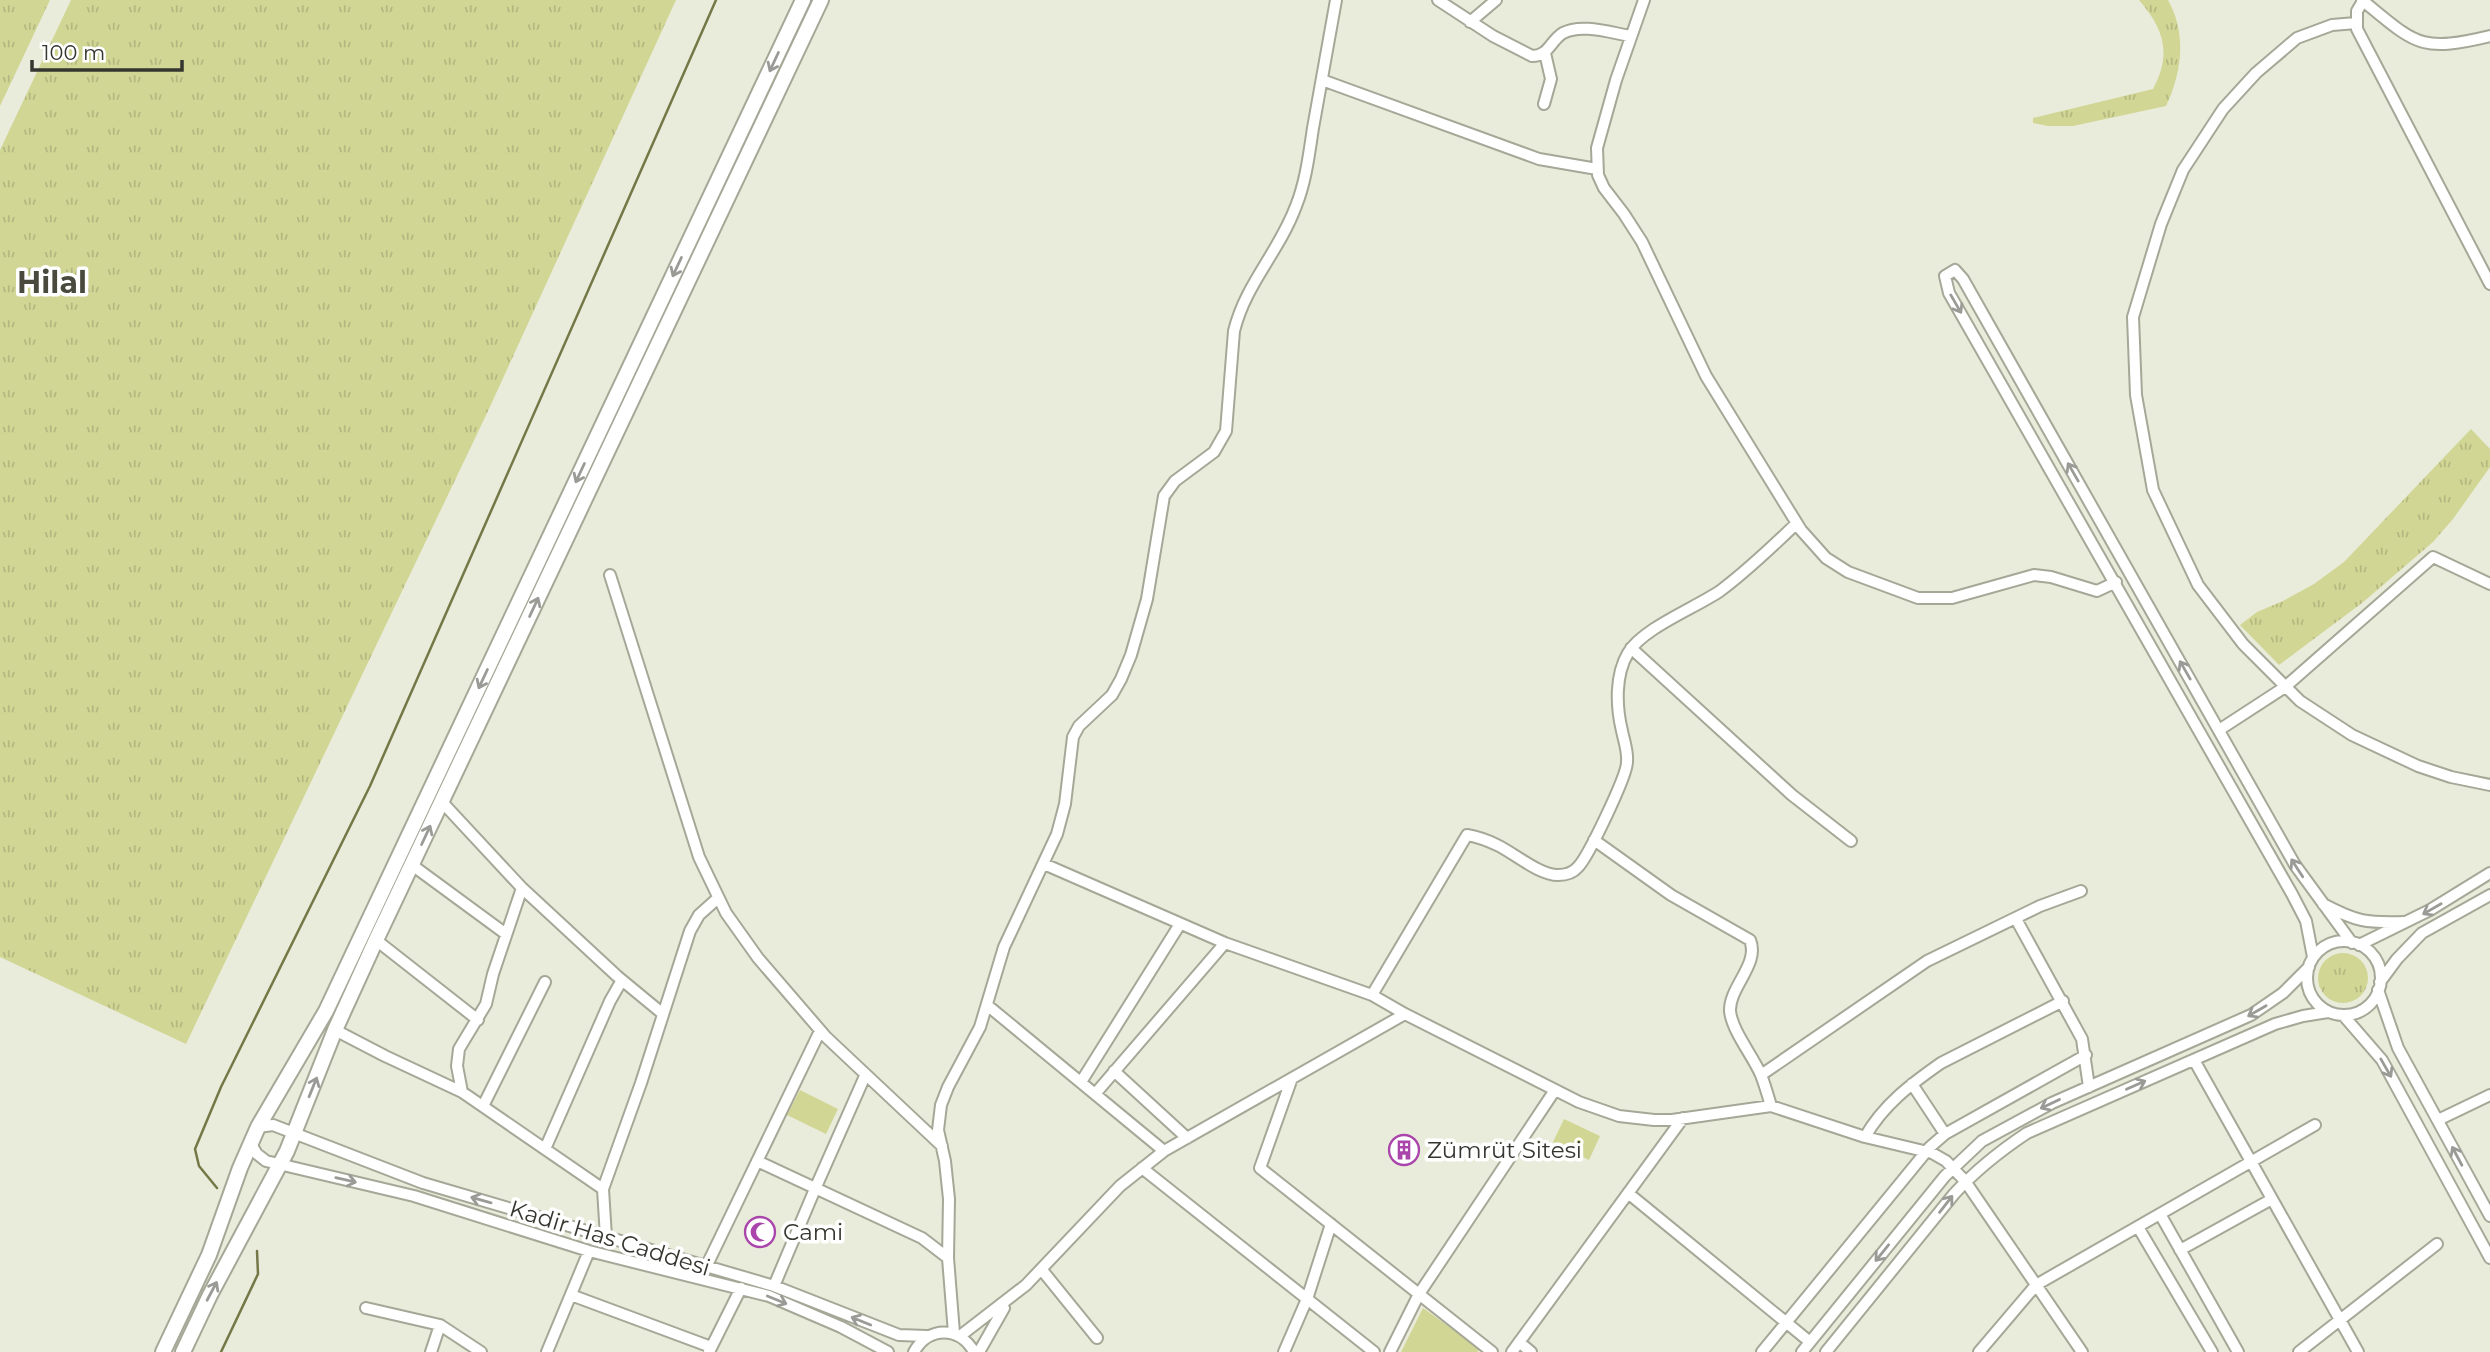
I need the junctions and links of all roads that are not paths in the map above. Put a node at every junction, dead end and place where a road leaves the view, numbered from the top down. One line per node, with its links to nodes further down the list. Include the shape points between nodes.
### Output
1 (803, 0): 75 (main road, one-way to 75, via 326,1010)
2 (821, 0): 25 (main road, one-way to 2)
3 (1336, 0): 13 (street)
4 (1438, 0): 8 (street)
5 (1496, 0): 8 (street)
6 (1644, 0): 10 (street)
7 (2362, 1): 9 (street); 11 (street, via 2405,35 2422,42 2449,45)
8 (1470, 22): 12 (street, via 1528,55)
9 (2356, 23): 16 (street); 22 (street, via 2332,25 2297,38 2223,109 2183,170 2133,317 2137,396 2153,490 2197,584)
10 (1631, 36): 12 (street, via 1573,30 1557,37); 15 (street, via 1597,148)
11 (2490, 36)
12 (1545, 53): 14 (street, via 1551,79)
13 (1322, 80): 15 (street, via 1539,159); 28 (street, via 1298,203 1249,289 1234,331 1226,431 1214,452 1175,481 1164,496 1147,599 1134,646 1112,695 1073,737 1061,820)
14 (1544, 104)
15 (1597, 169): 17 (street, via 1604,188 1642,242 1706,376)
16 (2490, 284)
17 (1796, 524): 19 (street, via 1819,551 1848,572 1918,598 1952,598 2034,575 2097,590); 21 (street, via 1725,587 1644,635)
18 (610, 575): 34 (street, via 699,857)
19 (2116, 582): 23 (street, one-way to 19, via 1955,270 1945,276 1949,293); 43 (street, via 2306,921)
20 (2490, 584): 22 (street, via 2433,557)
21 (1632, 648): 26 (street, via 1623,664 1618,696 1626,771); 27 (street, via 1792,795)
22 (2285, 687): 23 (street); 24 (street, via 2371,746 2432,771)
23 (2219, 730): 35 (street, one-way to 23)
24 (2490, 785)
25 (442, 802): 29 (main road, one-way to 25); 31 (street)
26 (1594, 839): 47 (street, via 1577,868 1559,875 1467,835); 60 (street, via 1671,895 1751,940 1752,956 1730,1012)
27 (1851, 841)
28 (1044, 863): 38 (street); 49 (street, via 1004,947)
29 (412, 864): 39 (street); 40 (main road)
30 (2490, 873): 37 (street, one-way to 37)
31 (522, 888): 39 (street); 44 (street)
32 (2081, 891): 36 (street)
33 (2490, 895): 46 (street, via 2422,933)
34 (718, 898): 51 (street, via 693,925); 56 (street, via 747,944)
35 (2321, 903): 37 (street, via 2368,923); 42 (street)
36 (2017, 919): 48 (street); 60 (street, via 1927,961)
37 (2407, 922): 42 (street)
38 (1180, 924): 41 (street); 63 (street)
39 (506, 934): 54 (street)
40 (376, 940): 54 (street); 55 (main road)
41 (1225, 943): 47 (street); 59 (street)
42 (2355, 944): 43 (street, via 2329,944); 46 (street, via 2375,960)
43 (2311, 962): 50 (street, via 2307,982 2311,996); 65 (street, one-way to 65, via 2283,993 2251,1014)
44 (622, 980): 51 (street); 82 (street)
45 (545, 982): 70 (street)
46 (2379, 986): 53 (street, via 2365,1008); 73 (street, via 2399,1048)
47 (1372, 995): 52 (street)
48 (2063, 1002): 57 (street); 64 (street, via 1941,1063)
49 (987, 1004): 63 (street); 81 (street, via 972,1045 944,1096 939,1122)
50 (2328, 1012): 53 (street); 58 (street, via 2275,1024)
51 (663, 1014): 91 (street)
52 (1405, 1014): 62 (street); 66 (street)
53 (2343, 1015): 104 (street, one-way to 104, via 2382,1060)
54 (478, 1020): 67 (street, via 457,1058)
55 (335, 1030): 67 (street); 76 (main road, one-way to 55)
56 (820, 1031): 61 (street); 85 (street)
57 (2086, 1055): 65 (street); 77 (street)
58 (2194, 1060): 86 (street); 90 (street, one-way to 58, via 2028,1133)
59 (1114, 1071): 68 (street); 78 (street)
60 (1761, 1075): 71 (street)
61 (865, 1076): 81 (street); 92 (street)
62 (1292, 1078): 78 (street); 97 (street, via 1261,1168)
63 (1081, 1082): 68 (street)
64 (1912, 1084): 77 (street); 79 (street, via 1883,1110)
65 (2089, 1087): 88 (street, one-way to 88, via 1995,1133)
66 (1555, 1090): 72 (street, via 1619,1116); 110 (street)
67 (462, 1092): 70 (street)
68 (1095, 1094): 83 (street)
69 (2490, 1095): 73 (street)
70 (483, 1106): 82 (street)
71 (1771, 1106): 72 (street); 79 (street)
72 (1683, 1118): 93 (street)
73 (2438, 1120): 96 (street, one-way to 73)
74 (2315, 1125): 86 (street)
75 (258, 1127): 76 (street, via 273,1125); 80 (main road)
76 (294, 1134): 87 (main road); 99 (street, Kadir Has Caddesi, one-way to 76, via 423,1184)
77 (1945, 1134): 84 (street)
78 (1187, 1138): 83 (street)
79 (1865, 1138): 84 (street)
80 (251, 1144): 87 (street, via 266,1161); 124 (main road, via 209,1255)
81 (942, 1146): 103 (street, via 949,1199)
82 (545, 1149): 91 (street)
83 (1164, 1151): 89 (street)
84 (1926, 1151): 88 (street); 116 (street)
85 (757, 1161): 92 (street); 105 (street)
86 (2251, 1163): 94 (street); 95 (street)
87 (279, 1165): 102 (street, Kadir Has Caddesi, one-way to 102, via 414,1196); 125 (main road, one-way to 87)
88 (1953, 1167): 90 (street); 121 (street, one-way to 121)
89 (1142, 1168): 106 (street); 112 (street)
90 (1965, 1181): 107 (street); 139 (street, one-way to 90)
91 (603, 1189): 99 (street)
92 (814, 1189): 103 (street, via 922,1238); 108 (street)
93 (1628, 1193): 116 (street); 122 (street)
94 (2272, 1199): 101 (street); 115 (street)
95 (2161, 1214): 98 (street); 101 (street)
96 (2490, 1216)
97 (1331, 1224): 110 (street); 112 (street)
98 (2138, 1227): 107 (street); 142 (street)
99 (606, 1237): 105 (street, Kadir Has Caddesi)
100 (2437, 1244): 115 (street)
101 (2180, 1250): 143 (street)
102 (589, 1251): 109 (street, Kadir Has Caddesi); 111 (street)
103 (948, 1258): 118 (street)
104 (2490, 1258)
105 (706, 1267): 108 (street, Kadir Has Caddesi)
106 (1042, 1270): 113 (street); 120 (street)
107 (2036, 1285): 140 (street); 141 (street)
108 (774, 1286): 119 (street, Kadir Has Caddesi, one-way to 108, via 899,1335)
109 (741, 1288): 123 (street); 129 (street, Kadir Has Caddesi, one-way to 129, via 841,1327)
110 (1419, 1294): 134 (street); 135 (street)
111 (571, 1295): 123 (street); 128 (street)
112 (1307, 1299): 132 (street); 133 (street)
113 (1010, 1300): 118 (street); 131 (street)
114 (366, 1308): 117 (street)
115 (2341, 1321): 144 (street); 145 (street)
116 (1786, 1323): 121 (street); 137 (street)
117 (440, 1325): 126 (street); 127 (street)
118 (957, 1335): 119 (street, Kadir Has Caddesi, via 940,1332); 131 (street)
119 (927, 1336): 130 (street)
120 (1097, 1338)
121 (1810, 1342): 138 (street)
122 (1516, 1347): 136 (street)
123 (710, 1350)
124 (163, 1352)
125 (183, 1352)
126 (431, 1352)
127 (481, 1352)
128 (547, 1352)
129 (888, 1352)
130 (914, 1352)
131 (976, 1352)
132 (1284, 1352)
133 (1374, 1352)
134 (1390, 1352)
135 (1492, 1352)
136 (1531, 1352)
137 (1762, 1352)
138 (1802, 1352)
139 (1826, 1352)
140 (1979, 1352)
141 (2082, 1352)
142 (2212, 1352)
143 (2238, 1352)
144 (2299, 1352)
145 (2358, 1352)

